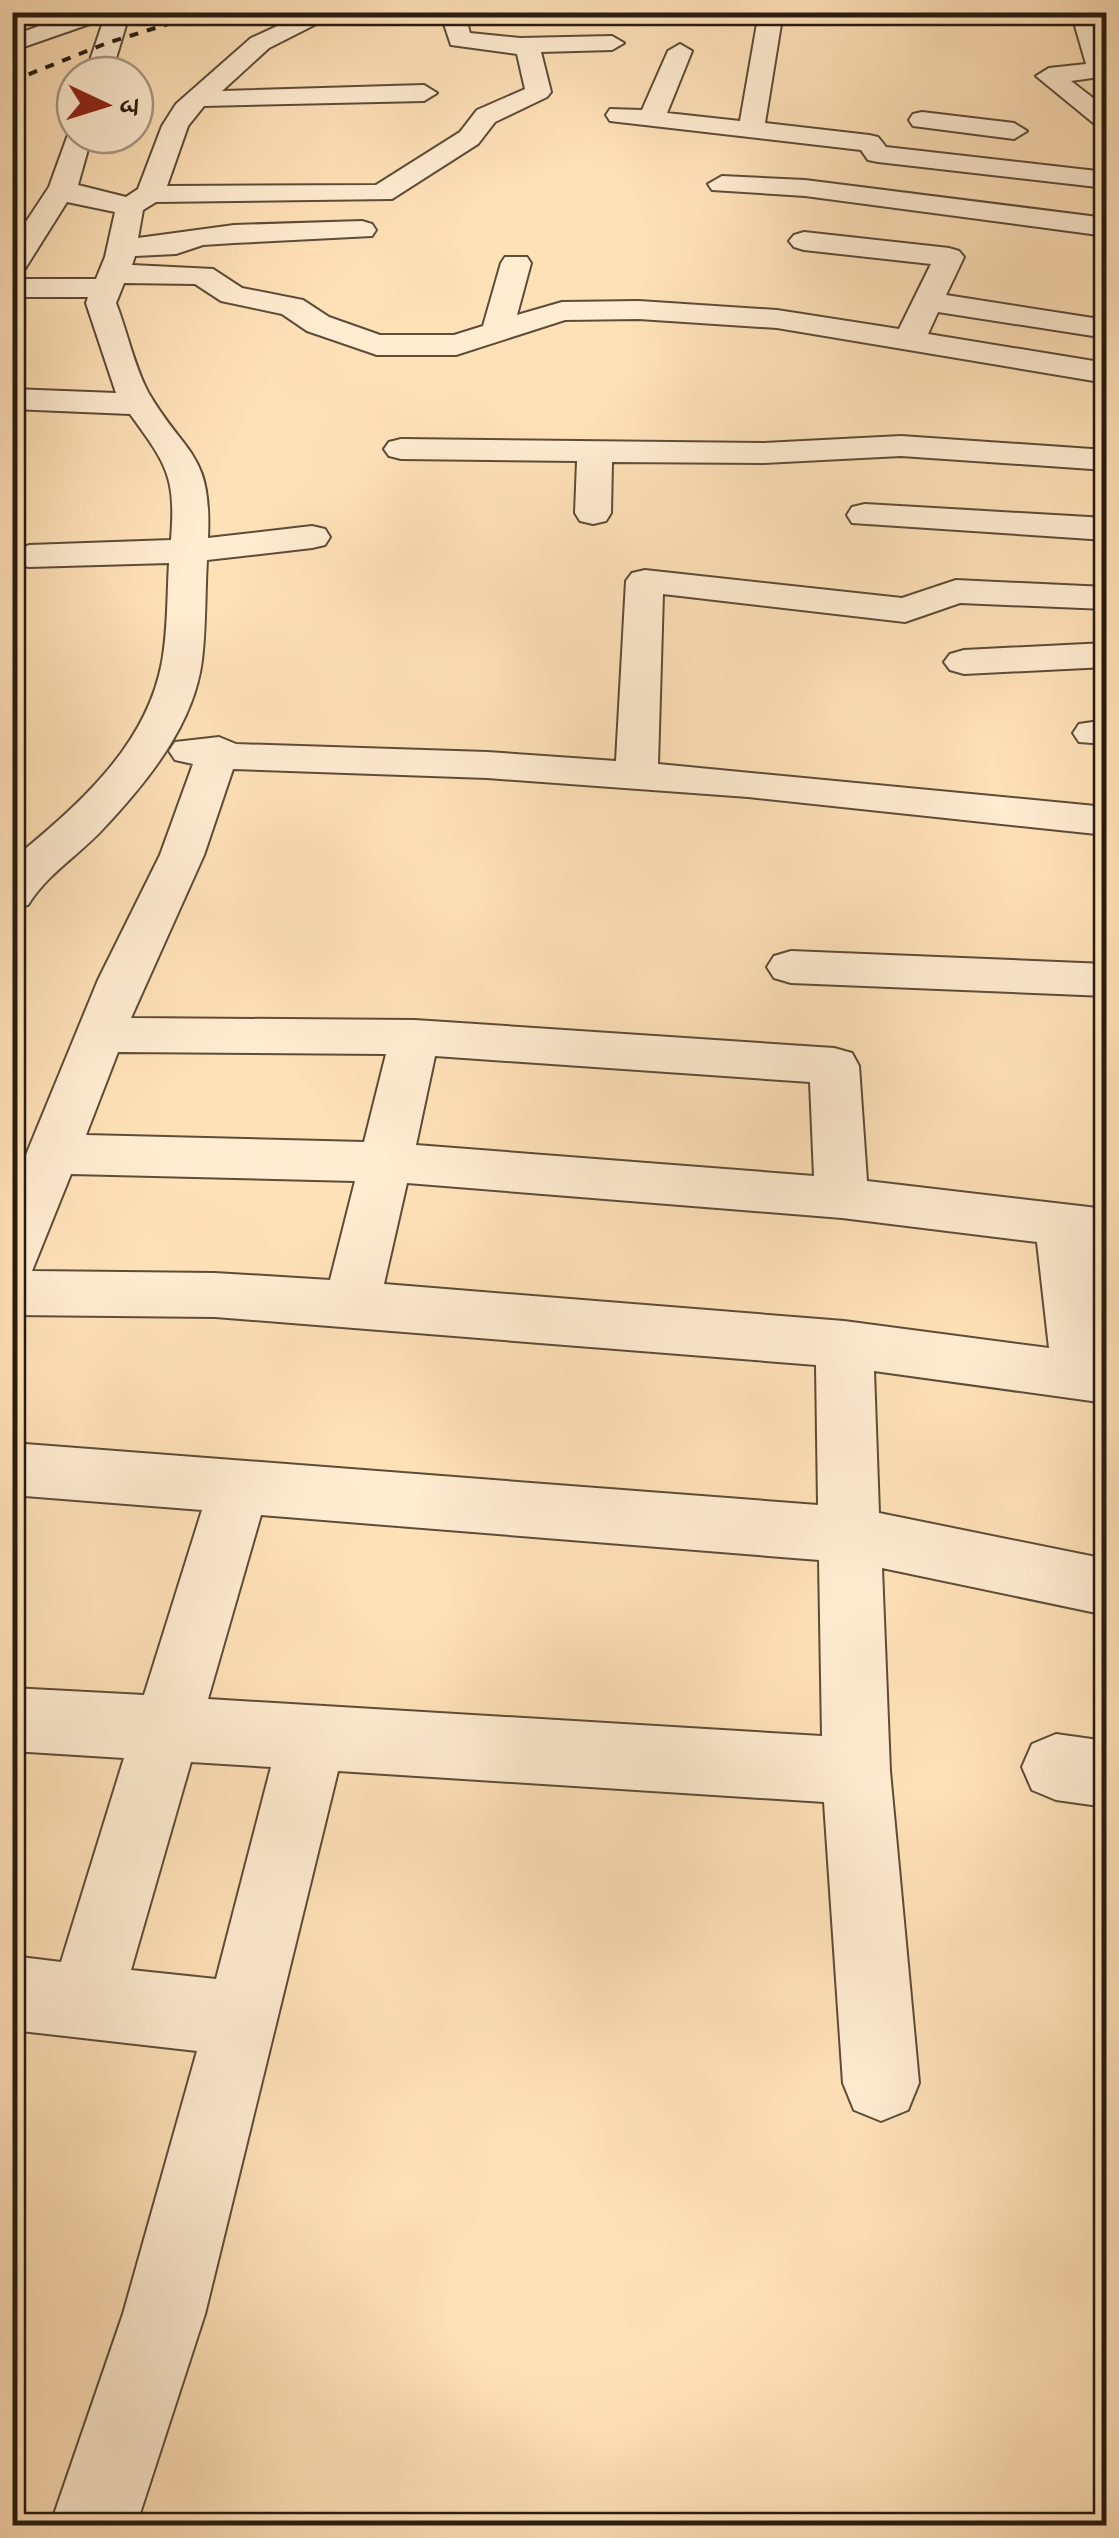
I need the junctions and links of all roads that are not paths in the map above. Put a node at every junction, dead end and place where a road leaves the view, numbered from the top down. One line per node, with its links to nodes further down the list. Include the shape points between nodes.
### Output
1 (100, 12): 8 (street)
2 (118, 12): 11 (street)
3 (329, 12): 15 (street, via 260,43)
4 (452, 12): 9 (street, via 460,40)
5 (771, 12): 19 (street)
6 (1093, 26): 14 (street, via 1100,70 1049,76)
7 (612, 43): 9 (street)
8 (12, 44)
9 (522, 46): 26 (street, via 538,92 486,116 469,138 382,193)
10 (680, 51): 17 (street)
11 (104, 55)
12 (424, 93): 15 (street)
13 (1106, 95): 14 (street)
14 (1076, 96): 21 (street)
15 (196, 99): 26 (street, via 175,126)
16 (619, 114): 17 (street)
17 (652, 118): 19 (street)
18 (922, 120): 20 (street)
19 (750, 130): 23 (street, via 868,144 878,154)
20 (1033, 134)
21 (1100, 134)
22 (73, 155): 25 (street)
23 (1106, 180)
24 (722, 184): 27 (street, via 861,194)
25 (63, 188): 26 (street, via 76,196); 31 (street)
26 (140, 200): 32 (street)
27 (1106, 227)
28 (375, 231): 32 (street, via 200,237)
29 (804, 240): 34 (street, via 949,257)
30 (516, 262): 36 (street)
31 (12, 266)
32 (113, 270): 33 (street); 36 (street, via 202,275 232,295 292,307 377,345 456,345); 40 (street, via 101,302)
33 (12, 288)
34 (928, 301): 35 (street); 37 (street)
35 (1106, 330)
36 (497, 333): 37 (street, via 562,312 622,309 777,319)
37 (908, 341): 38 (street)
38 (1106, 373)
39 (12, 399): 40 (street)
40 (140, 404): 48 (street, via 182,462 192,496)
41 (401, 449): 42 (street)
42 (595, 451): 43 (street, via 902,446); 44 (street)
43 (1106, 460)
44 (594, 513)
45 (864, 515): 46 (street)
46 (1106, 529)
47 (312, 537): 48 (street)
48 (189, 551): 49 (street); 53 (street, via 182,662 169,707)
49 (29, 556)
50 (1106, 598): 55 (street, via 956,591 906,610 645,581)
51 (1106, 655): 52 (street)
52 (964, 662)
53 (143, 754): 54 (street, via 219,750); 57 (street, via 86,821)
54 (217, 756): 55 (street); 60 (street, via 182,855)
55 (636, 777): 56 (street)
56 (1106, 821)
57 (16, 881)
58 (792, 967): 59 (street)
59 (1106, 980)
60 (100, 1035): 61 (street); 62 (street)
61 (416, 1037): 63 (street); 64 (street, via 834,1066)
62 (52, 1154): 63 (street); 66 (street)
63 (386, 1162): 64 (street); 68 (street)
64 (842, 1198): 65 (street)
65 (1084, 1226): 70 (street)
66 (12, 1257)
67 (12, 1292): 68 (street, via 215,1294)
68 (352, 1304): 69 (street)
69 (844, 1344): 70 (street); 73 (street)
70 (1094, 1376)
71 (12, 1469): 72 (street)
72 (239, 1487): 73 (street); 76 (street)
73 (852, 1535): 74 (street); 78 (street)
74 (1106, 1587)
75 (12, 1718): 76 (street)
76 (166, 1728): 77 (street); 80 (street)
77 (312, 1738): 78 (street); 81 (street)
78 (856, 1771): 82 (street)
79 (12, 1994): 80 (street)
80 (84, 2002): 81 (street)
81 (243, 2018): 83 (street, via 164,2314)
82 (881, 2084)
83 (93, 2526)

